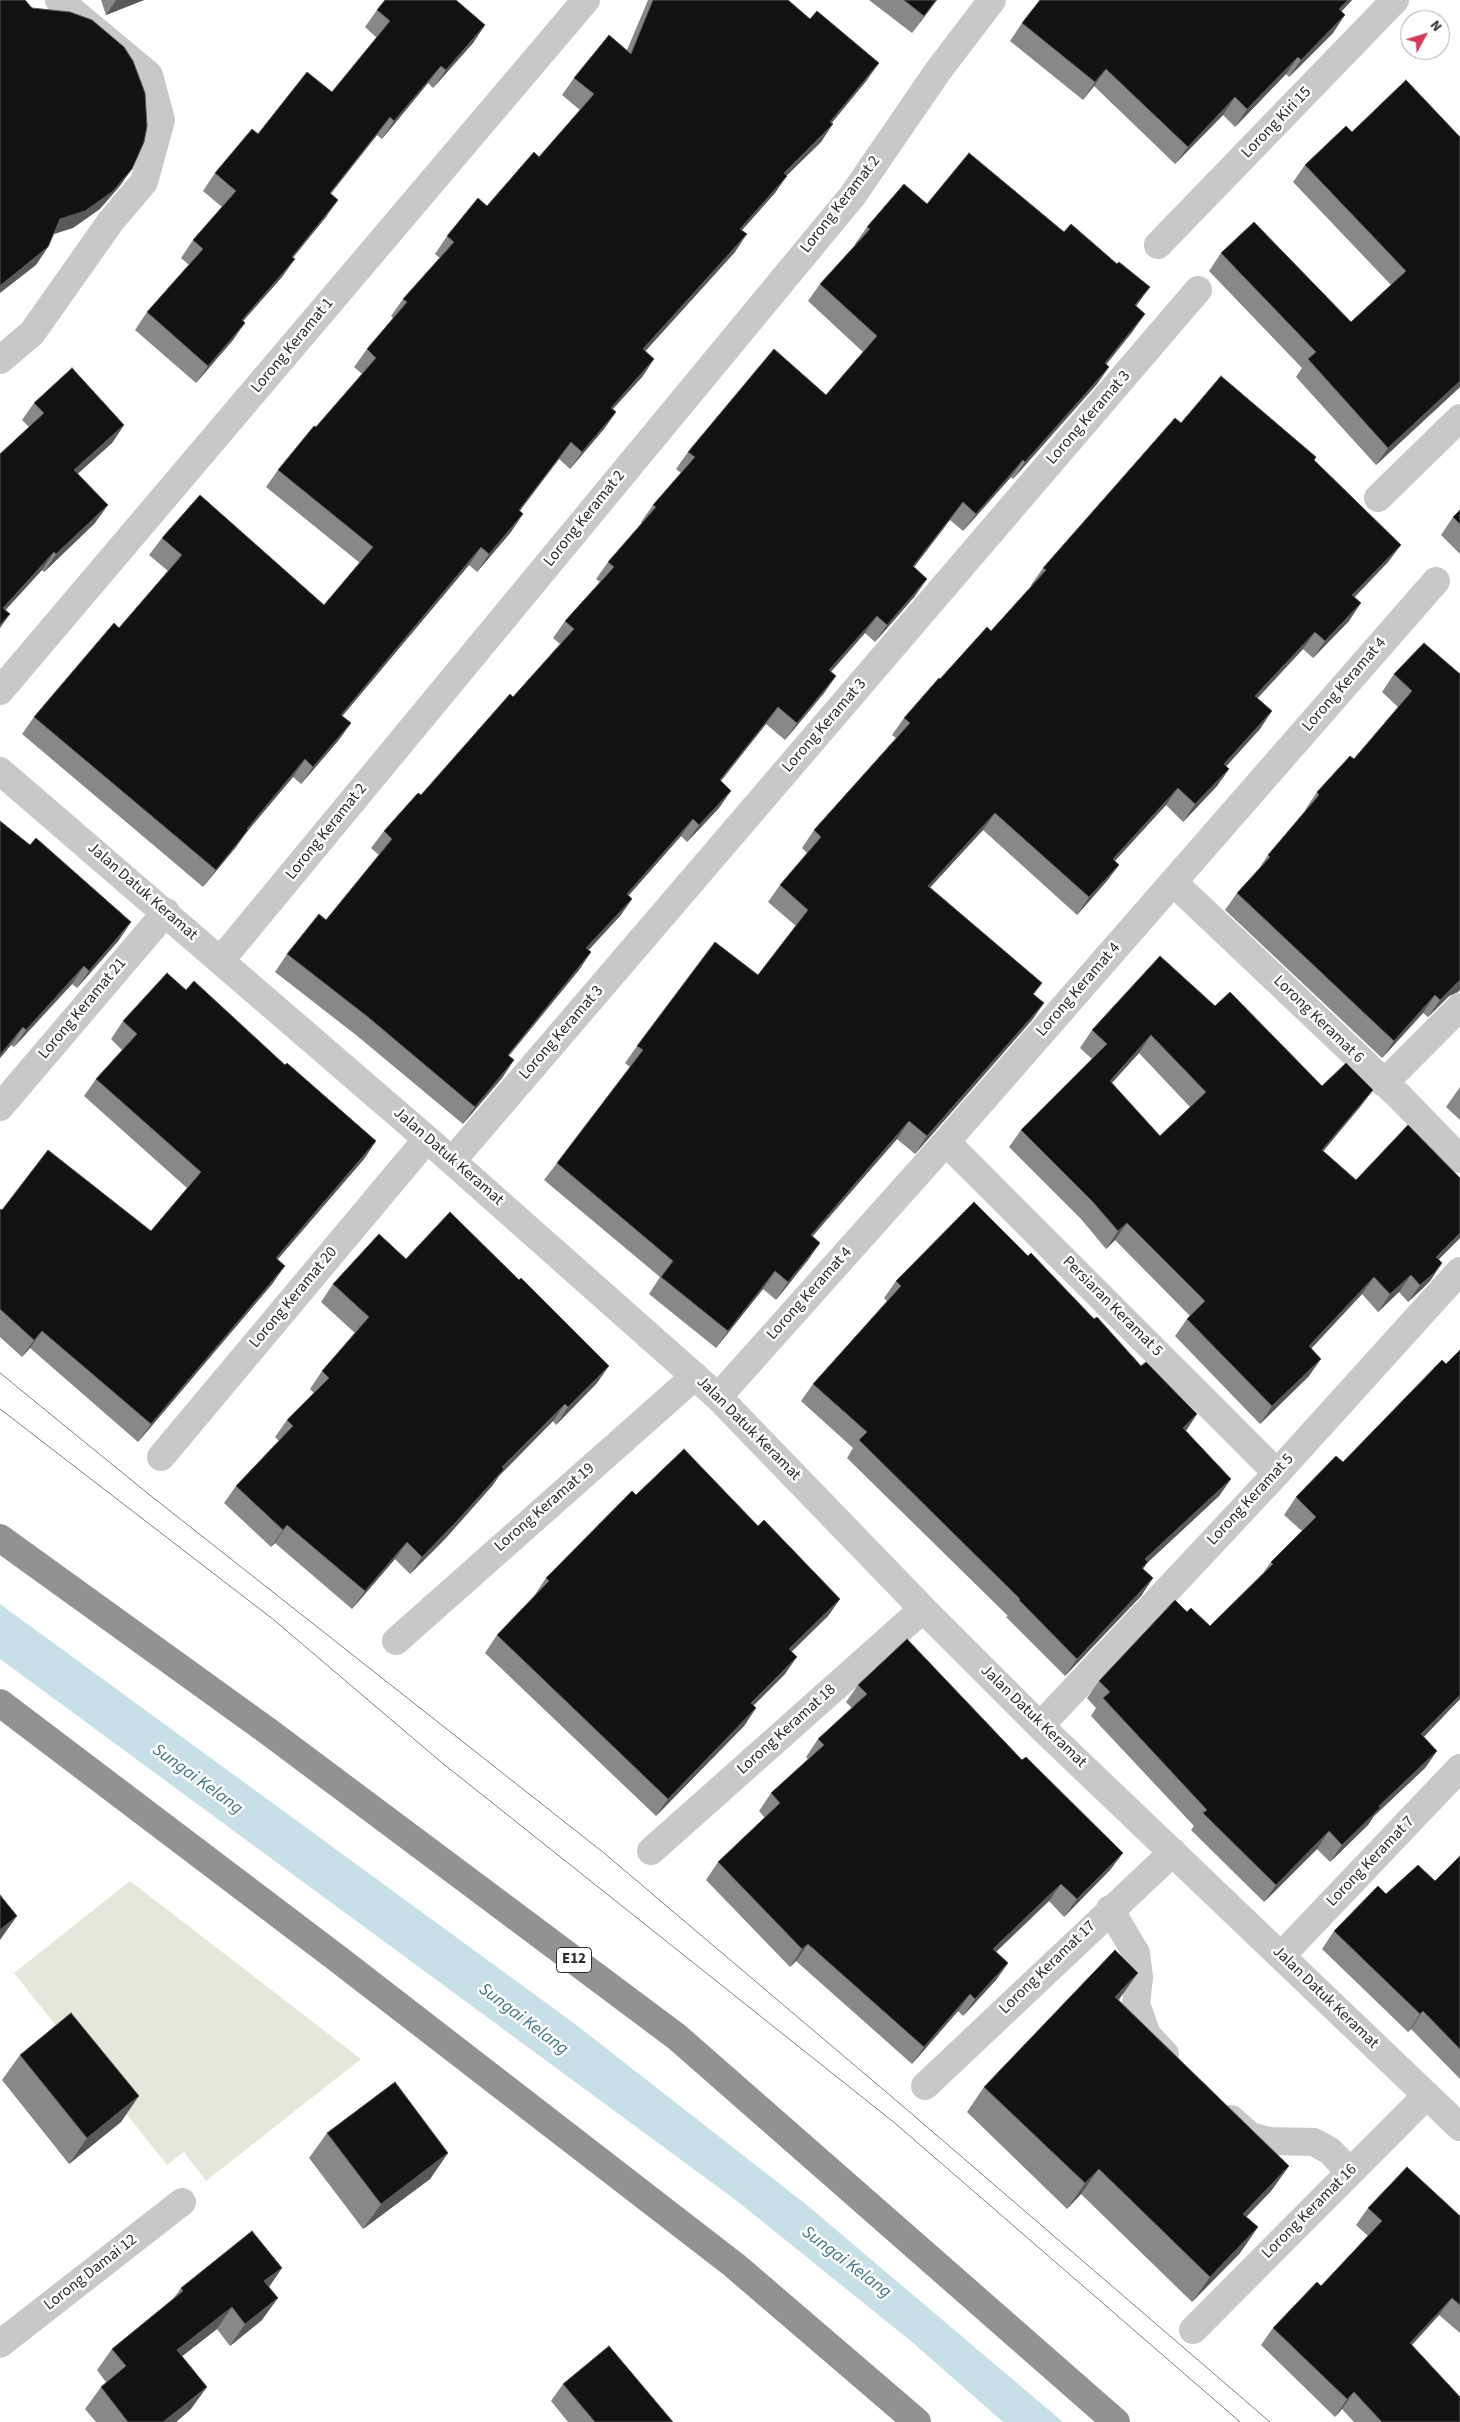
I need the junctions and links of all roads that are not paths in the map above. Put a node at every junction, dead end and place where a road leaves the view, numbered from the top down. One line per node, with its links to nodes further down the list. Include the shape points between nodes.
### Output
1 (60, 0): 7 (street, via 149,75 161,120 144,182 111,221 32,333)
2 (586, 0): 11 (street, Lorong Keramat 1)
3 (992, 0): 15 (street, Lorong Keramat 2, via 938,70 853,194)
4 (1396, 0): 5 (street, Lorong Kiri 15)
5 (1158, 245)
6 (1198, 290): 22 (street, Lorong Keramat 3)
7 (0, 360)
8 (1460, 418): 9 (street)
9 (1378, 498)
10 (1436, 581): 13 (street, Lorong Keramat 4)
11 (0, 691)
12 (0, 770): 14 (street, Jalan Datuk Keramat)
13 (1173, 882): 17 (street, Lorong Keramat 6); 20 (street, Lorong Keramat 4)
14 (166, 912): 15 (street, Jalan Datuk Keramat); 18 (street, Lorong Keramat 21)
15 (221, 960): 19 (street, Jalan Datuk Keramat)
16 (1460, 1007): 17 (street)
17 (1384, 1083): 21 (street, Lorong Keramat 6)
18 (0, 1107)
19 (427, 1139): 22 (street, Jalan Datuk Keramat); 26 (street, Lorong Keramat 20)
20 (946, 1142): 25 (street, Lorong Keramat 4); 27 (street, Persiaran Keramat 5)
21 (1460, 1159)
22 (452, 1161): 24 (street, Jalan Datuk Keramat)
23 (1460, 1271): 27 (street, Lorong Keramat 5)
24 (695, 1376): 25 (street, Jalan Datuk Keramat); 30 (street, Lorong Keramat 19)
25 (718, 1397): 29 (street, Jalan Datuk Keramat)
26 (160, 1457)
27 (1277, 1472): 32 (street, Lorong Keramat 5)
28 (0, 1538): 48 (highway, E12, via 269,1732 677,2037)
29 (923, 1609): 32 (street, Jalan Datuk Keramat); 34 (street, Lorong Keramat 18)
30 (396, 1641)
31 (0, 1703): 47 (highway, via 734,2265)
32 (1040, 1726): 35 (street, Jalan Datuk Keramat)
33 (1460, 1768): 37 (street, Lorong Keramat 7)
34 (650, 1851)
35 (1173, 1852): 36 (street, Lorong Keramat 17); 37 (street, Jalan Datuk Keramat)
36 (1110, 1909): 38 (street, via 1136,1953 1139,1977 1136,2004 1147,2035); 39 (street, Lorong Keramat 17)
37 (1281, 1956): 40 (street, Jalan Datuk Keramat)
38 (1180, 2071)
39 (925, 2086)
40 (1427, 2095): 42 (street, Jalan Datuk Keramat); 43 (street, Lorong Keramat 16)
41 (1214, 2104): 43 (street, via 1250,2136 1270,2141 1314,2142 1330,2151)
42 (1460, 2127)
43 (1350, 2172): 45 (street, Lorong Keramat 16)
44 (182, 2202): 46 (street, Lorong Damai 12)
45 (1193, 2330)
46 (0, 2344)
47 (917, 2422)
48 (1116, 2422)

